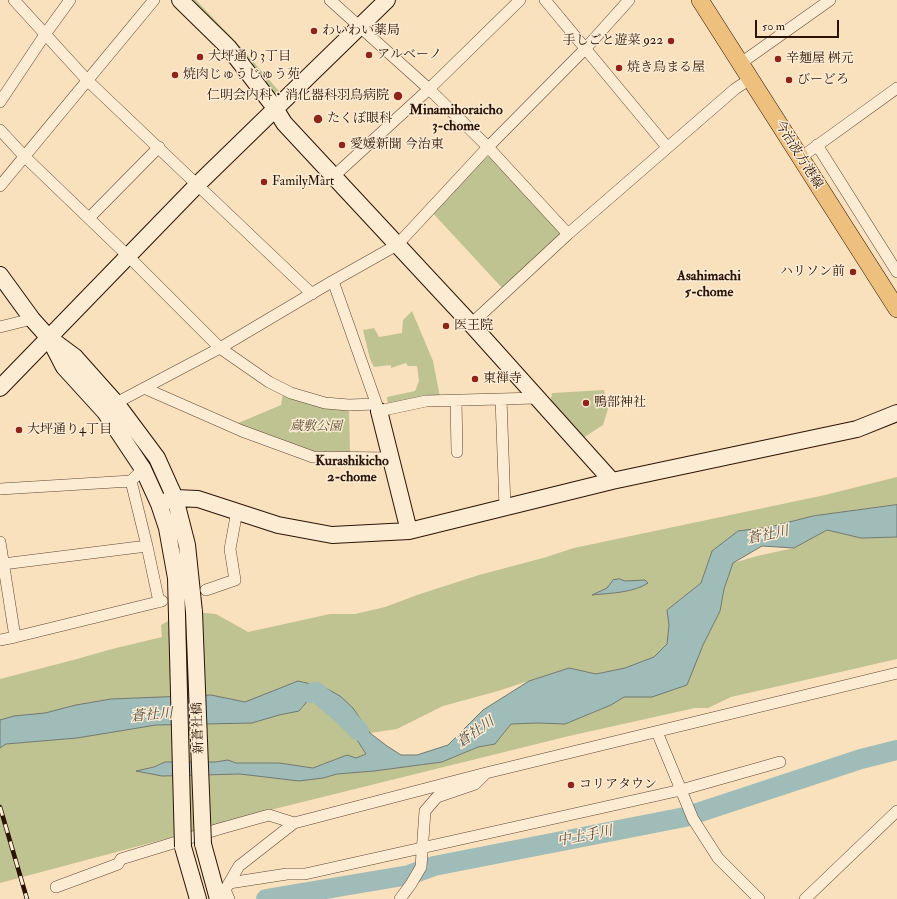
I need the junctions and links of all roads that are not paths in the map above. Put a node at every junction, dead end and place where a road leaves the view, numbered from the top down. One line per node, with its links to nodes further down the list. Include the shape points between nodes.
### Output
1 (14, 0): 13 (street)
2 (70, 0): 13 (street)
3 (154, 0): 17 (street)
4 (180, 0): 21 (street, via 229,48)
5 (330, 0): 12 (street)
6 (387, 0): 12 (street)
7 (520, 0): 19 (street)
8 (545, 0): 14 (street)
9 (629, 0): 14 (street)
10 (700, 0): 15 (main road, 今治波方港線)
11 (828, 0): 15 (street)
12 (359, 27): 19 (street); 21 (street)
13 (46, 33): 17 (street); 20 (street)
14 (586, 48): 25 (street); 26 (street)
15 (741, 63): 16 (main road, 今治波方港線)
16 (750, 79): 26 (street); 28 (main road, 今治波方港線)
17 (87, 80): 24 (street); 27 (street)
18 (897, 88): 23 (street)
19 (429, 89): 25 (street); 29 (street)
20 (0, 102)
21 (275, 108): 29 (street, via 284,123); 30 (street)
22 (0, 130): 27 (street)
23 (817, 145): 28 (street); 36 (street)
24 (159, 147): 30 (street); 32 (street)
25 (488, 147): 33 (street); 34 (street)
26 (667, 147): 33 (street)
27 (24, 156): 31 (street); 32 (street)
28 (800, 158): 40 (main road, 今治波方港線)
29 (334, 176): 34 (street)
30 (198, 184): 35 (street); 39 (street)
31 (0, 186)
32 (89, 218): 35 (street)
33 (568, 234): 42 (street)
34 (397, 245): 38 (street); 42 (street)
35 (127, 255): 44 (street); 45 (street)
36 (897, 272)
37 (0, 275): 41 (street)
38 (333, 281): 39 (street); 52 (street)
39 (312, 294): 45 (street)
40 (897, 309)
41 (32, 319): 43 (street); 44 (street)
42 (471, 324): 48 (street)
43 (0, 327)
44 (49, 338): 46 (street); 51 (street, via 75,357)
45 (220, 348): 47 (street); 52 (street, via 269,382 291,393 325,403)
46 (0, 388)
47 (144, 388): 51 (street); 55 (street, via 242,431 314,457)
48 (537, 398): 49 (street); 58 (street)
49 (501, 399): 50 (street); 62 (street)
50 (456, 400): 52 (street, via 426,401); 54 (street)
51 (110, 408): 56 (street, 新蒼社橋); 60 (street, 新蒼社橋, via 157,458)
52 (378, 408): 55 (street)
53 (897, 413): 58 (street, via 857,428)
54 (457, 452)
55 (390, 458): 64 (street)
56 (143, 469): 57 (street); 61 (street, 新蒼社橋)
57 (131, 481): 59 (street); 66 (street)
58 (612, 482): 62 (street)
59 (0, 489)
60 (175, 498): 61 (street); 63 (street, via 198,499); 80 (street, 新蒼社橋, bridge, via 187,546 194,612 204,844)
61 (159, 504): 81 (street, 新蒼社橋, bridge, via 167,528 176,578 183,847)
62 (505, 508): 64 (street)
63 (237, 511): 64 (street, via 278,525 332,535); 68 (street, via 230,549 235,580)
64 (409, 531)
65 (0, 542): 67 (street)
66 (147, 546): 67 (street); 69 (street, via 161,602)
67 (3, 564): 69 (street)
68 (206, 590)
69 (15, 637): 70 (street)
70 (0, 640)
71 (897, 673): 72 (street)
72 (656, 732): 74 (street); 75 (street)
73 (780, 762): 75 (street)
74 (486, 773): 77 (street); 78 (street, via 475,784 437,796 424,811)
75 (681, 790): 78 (street, via 492,831); 83 (street, via 693,819 718,858)
76 (897, 811): 84 (street)
77 (294, 823): 79 (street, via 269,815 121,859 118,864); 80 (street, via 238,866)
78 (423, 849): 80 (street, via 305,874 287,874); 82 (street, via 421,867)
79 (56, 888)
80 (225, 893)
81 (198, 899)
82 (400, 899)
83 (759, 899)
84 (805, 899)

